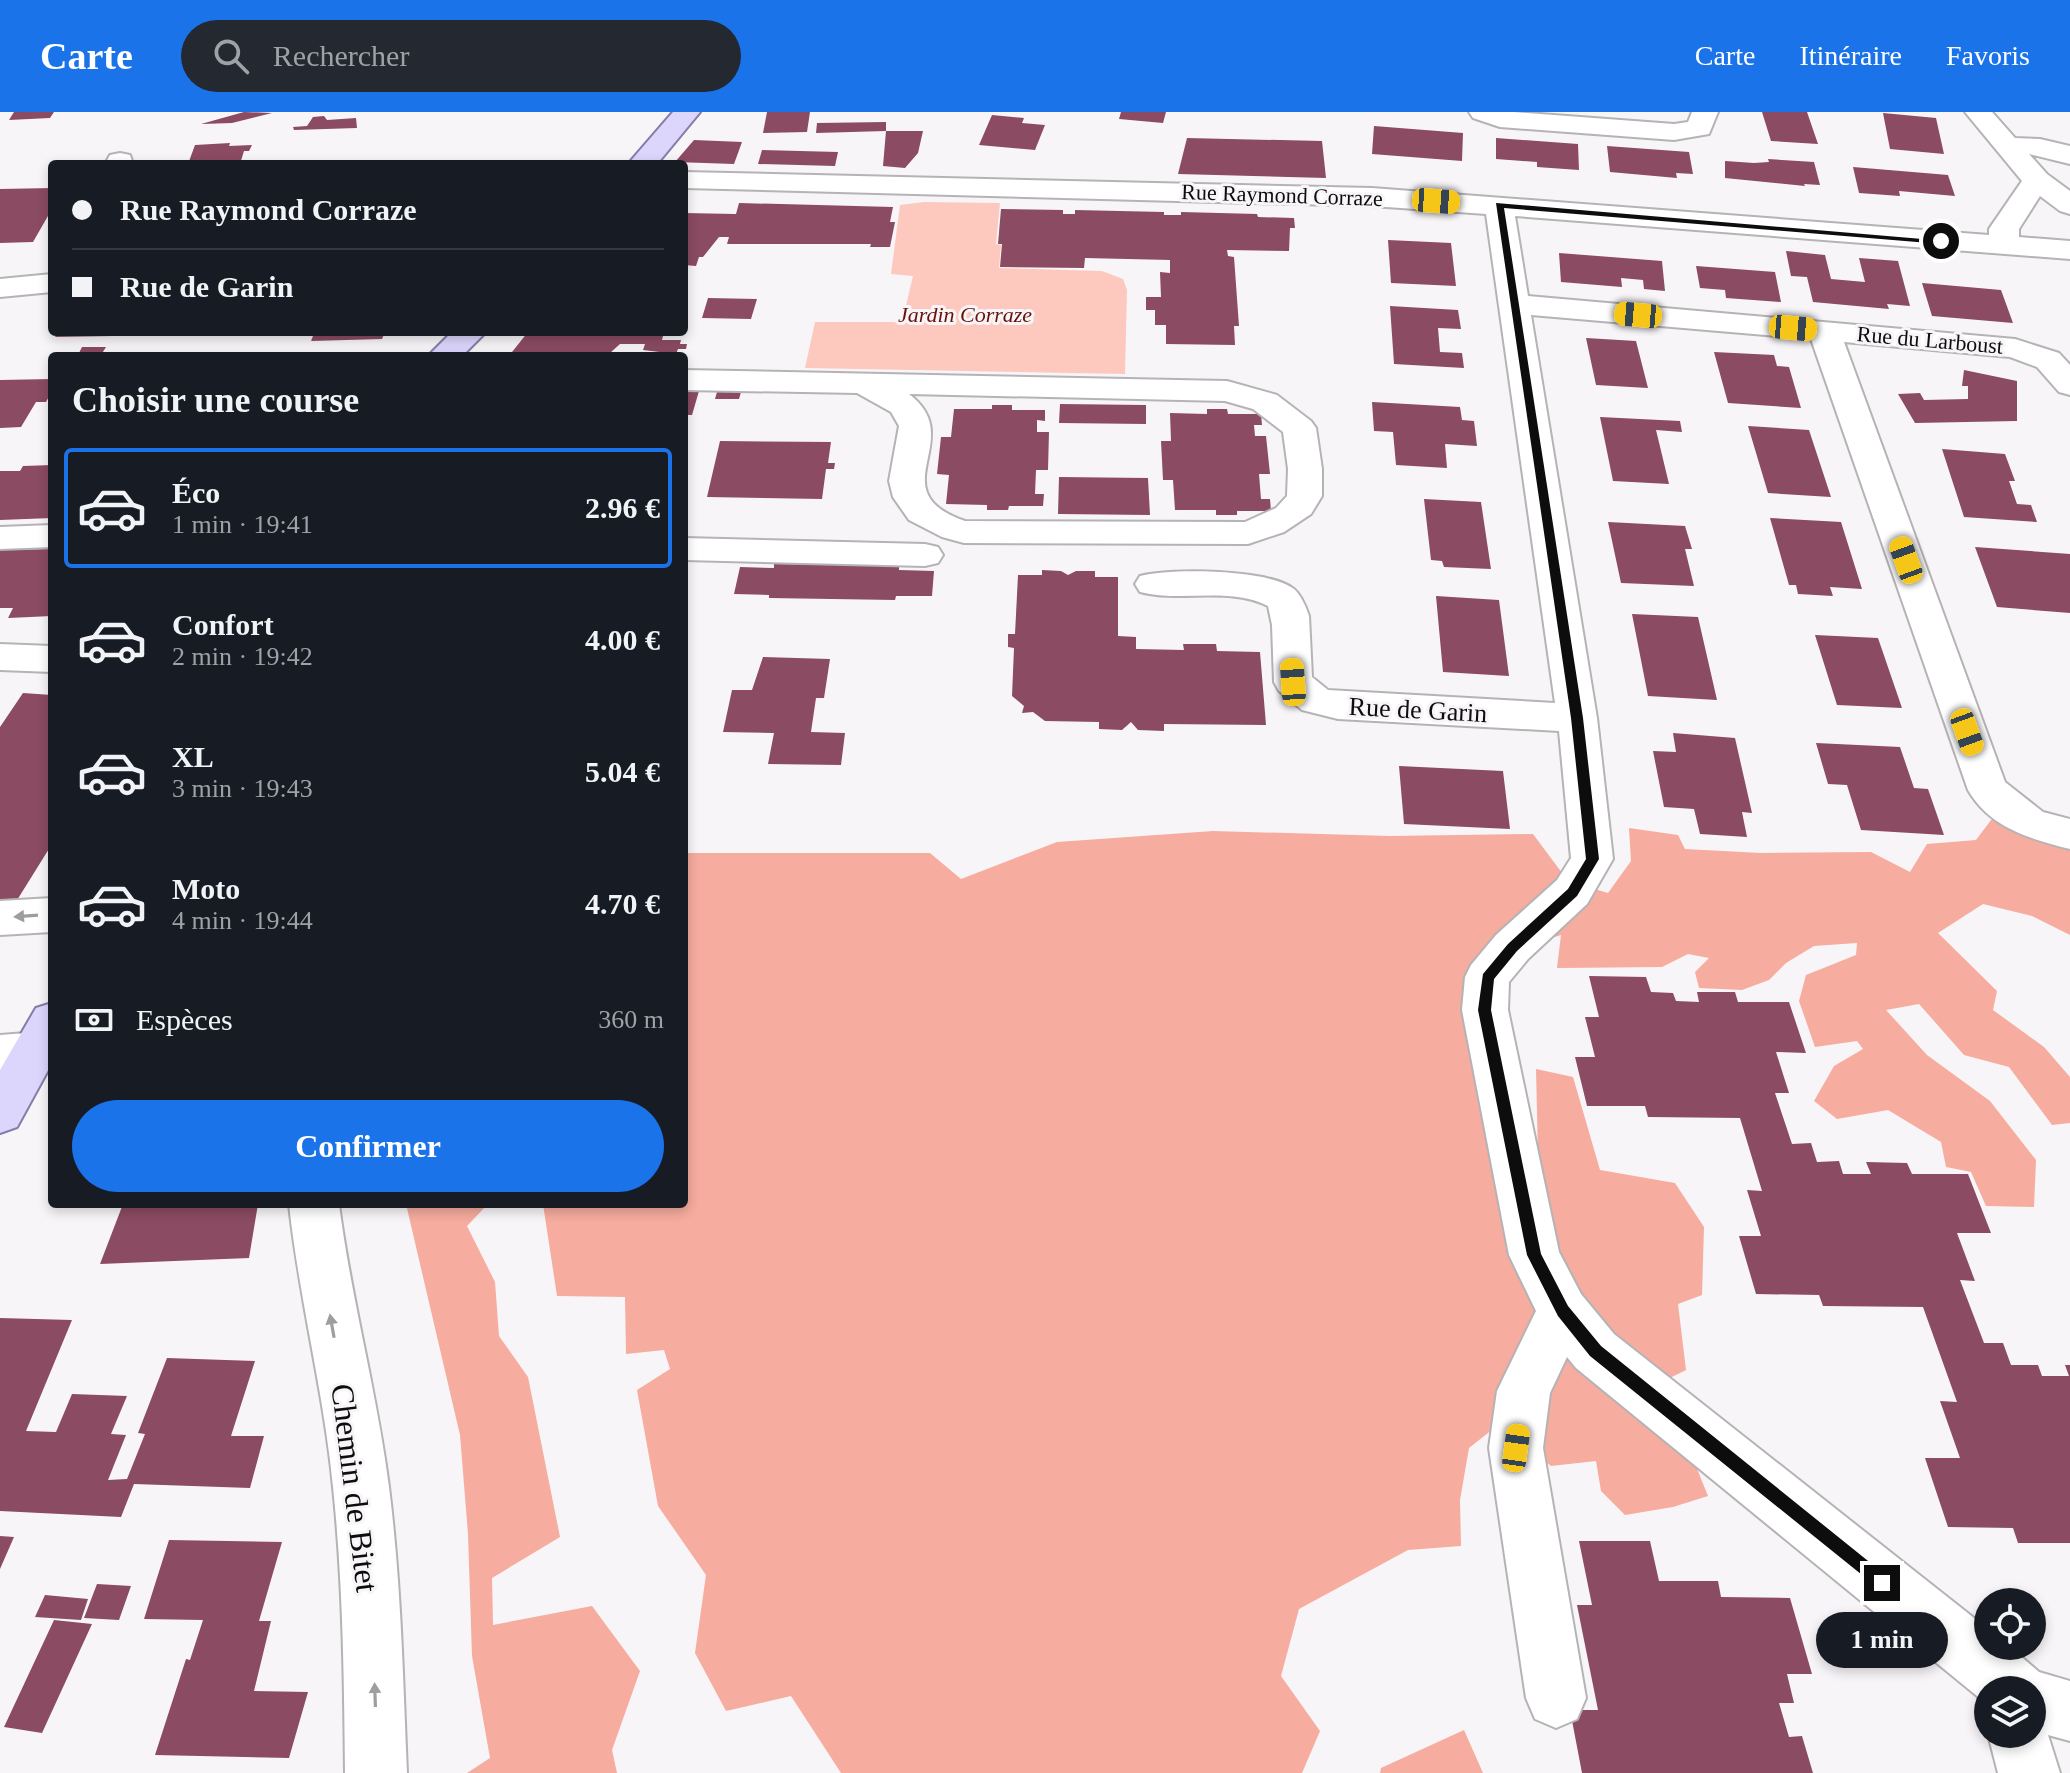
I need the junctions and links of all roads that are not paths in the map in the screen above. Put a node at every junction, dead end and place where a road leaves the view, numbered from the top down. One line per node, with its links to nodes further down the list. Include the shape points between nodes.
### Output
1 (687, 112): 7 (main road)
2 (1482, 112): 3 (street, via 1500,119 1674,132 1699,128)
3 (1705, 112)
4 (1978, 112): 5 (street)
5 (2009, 146): 6 (street); 9 (street)
6 (2065, 150)
7 (645, 160)
8 (688, 180): 10 (street, Rue Raymond Corraze, via 1372,197)
9 (2037, 180): 11 (street); 12 (street, via 2004,229)
10 (1499, 205): 12 (street, Rue Raymond Corraze); 16 (street)
11 (2070, 205)
12 (2004, 245): 13 (street, Rue Raymond Corraze)
13 (2070, 250)
14 (48, 283): 15 (street)
15 (0, 288)
16 (1515, 304): 17 (street, Rue du Larboust); 30 (street)
17 (1824, 331): 22 (street, Rue du Larboust, via 2015,348 2048,360); 31 (street, Rue du Larboust, via 1988,790 2030,824)
18 (465, 336): 19 (main road)
19 (446, 352)
20 (688, 380): 21 (street)
21 (863, 384): 21 (street, via 1227,391 1248,396 1299,428 1308,492 1278,524 1248,533 964,532 944,527 914,504 906,486 916,427 895,400)
22 (2070, 385)
23 (48, 536): 24 (street)
24 (0, 538)
25 (688, 549): 26 (street)
26 (925, 555)
27 (1153, 584): 30 (street, Rue de Garin, via 1264,588 1281,595 1288,607 1293,682 1316,701)
28 (0, 657): 29 (street)
29 (48, 659)
30 (1577, 718): 37 (street, via 1592,859 1572,892 1487,977 1485,1010 1534,1255)
31 (2070, 834)
32 (48, 915): 33 (street, one-way to 33)
33 (0, 918)
34 (35, 1044): 35 (main road)
35 (0, 1113)
36 (314, 1208): 43 (street, Chemin de Bitet, one-way to 36, via 361,1485)
37 (1563, 1311): 38 (street, via 1595,1351); 39 (street, via 1524,1391 1516,1448)
38 (1986, 1676)
39 (1556, 1698)
40 (2046, 1706): 41 (street)
41 (2070, 1711)
42 (2024, 1748): 44 (street)
43 (376, 1773)
44 (2029, 1773)

